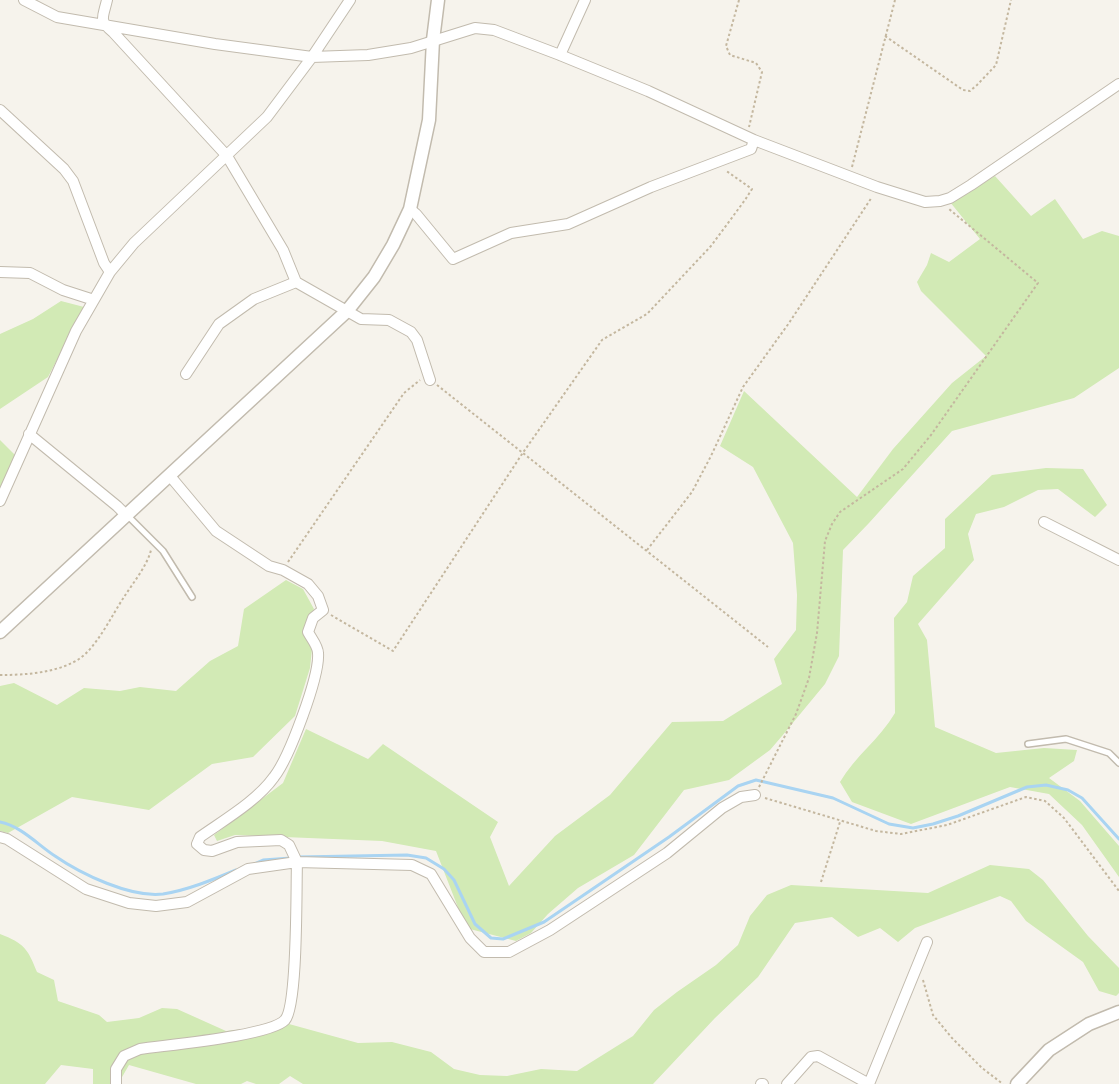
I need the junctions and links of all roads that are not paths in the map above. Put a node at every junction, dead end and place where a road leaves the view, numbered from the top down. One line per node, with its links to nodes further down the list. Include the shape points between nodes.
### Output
1 (24, 0): 6 (street, via 57,17)
2 (107, 0): 6 (street)
3 (350, 0): 9 (street)
4 (438, 0): 7 (street)
5 (584, 0): 8 (street)
6 (104, 24): 9 (street); 13 (street)
7 (433, 40): 8 (street, via 475,28 494,30); 9 (street, via 411,48 368,55); 14 (street, via 429,120)
8 (560, 54): 12 (street)
9 (312, 58): 13 (street, via 267,117)
10 (1119, 84): 12 (street, via 971,186 940,201 926,202 878,187)
11 (0, 110): 16 (street, via 73,181)
12 (750, 138): 14 (street, via 751,149 651,187 568,224 511,233 453,259)
13 (227, 156): 16 (street, via 134,242); 17 (street, via 283,250)
14 (410, 209): 19 (street, via 374,277)
15 (0, 272): 18 (street, via 30,273 63,290)
16 (110, 272): 18 (street)
17 (296, 282): 19 (street); 20 (street, via 254,299 219,324)
18 (94, 300): 22 (street, via 76,331)
19 (347, 311): 21 (street, via 361,319 390,320 411,332 417,340); 23 (street)
20 (186, 374)
21 (429, 376)
22 (29, 434): 24 (street); 25 (street)
23 (170, 476): 25 (street); 34 (street, via 216,531 269,566 308,584 318,596 323,610 313,618 308,632 318,652 313,687 283,762 262,791 200,836 197,844 212,852 236,842 281,840 289,845)
24 (0, 501)
25 (127, 516): 28 (lane, via 163,551); 29 (street)
26 (1044, 522): 27 (street)
27 (1119, 560)
28 (192, 597)
29 (0, 632)
30 (1028, 744): 31 (lane, via 1066,738 1109,753)
31 (1119, 763)
32 (755, 795): 34 (street, via 741,797 722,808 668,853 550,930 509,952 484,952 470,938 431,874 412,865)
33 (0, 837): 34 (street, via 86,890 130,903 156,906 187,902 248,869)
34 (297, 862): 37 (street, via 294,988 290,1010 284,1021 245,1034 140,1049 124,1056 116,1069)
35 (927, 942): 39 (street)
36 (1119, 1012): 40 (street, via 1089,1024 1049,1050)
37 (116, 1084)
38 (787, 1084): 39 (street, via 811,1057 818,1056)
39 (869, 1084)
40 (1017, 1084)

